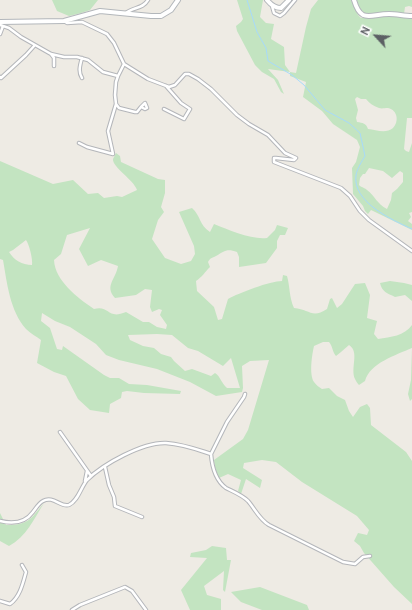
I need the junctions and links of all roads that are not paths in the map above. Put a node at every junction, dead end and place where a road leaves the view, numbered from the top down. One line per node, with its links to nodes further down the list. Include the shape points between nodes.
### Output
1 (148, 0): 8 (street, via 144,6)
2 (178, 0): 8 (street, via 171,10 161,16)
3 (267, 0): 7 (street)
4 (289, 0): 7 (street, via 282,8)
5 (295, 0): 7 (street, via 280,16 274,12)
6 (354, 0): 9 (street, via 363,16)
7 (272, 6)
8 (125, 13): 10 (street, via 100,11)
9 (412, 16)
10 (64, 21): 11 (street); 18 (street, via 82,22 107,34 114,42)
11 (0, 22)
12 (0, 25): 13 (street)
13 (3, 26): 14 (street); 15 (street)
14 (0, 34)
15 (36, 45): 16 (street); 21 (street)
16 (51, 54): 17 (street); 19 (street)
17 (82, 58): 20 (street, via 107,74); 22 (street)
18 (124, 64): 20 (street); 23 (street, via 148,79)
19 (54, 66)
20 (118, 76): 24 (street, via 115,89)
21 (0, 77)
22 (82, 78)
23 (166, 86): 26 (street, via 190,109 184,119); 28 (street, via 175,85 185,74 198,79 237,115 268,135 285,153 296,158 274,158 274,162 341,188 369,220)
24 (116, 104): 25 (street, via 120,108 135,112); 27 (street, via 108,132 113,154)
25 (141, 107)
26 (164, 109)
27 (79, 143)
28 (412, 251)
29 (245, 394): 31 (street)
30 (60, 432): 33 (street)
31 (211, 454): 32 (street, via 161,443 128,453); 38 (street, via 218,481 244,498 268,525 343,562 355,564 363,557)
32 (105, 467): 34 (street); 36 (street, via 115,506)
33 (86, 470): 34 (street); 35 (street)
34 (91, 476): 35 (street)
35 (85, 483): 37 (street, via 70,504 46,500 20,522)
36 (142, 517)
37 (0, 521)
38 (370, 556)
39 (22, 565): 40 (street, via 25,570 23,585 10,604)
40 (0, 601)
41 (72, 610): 42 (street, via 125,587 132,591)
42 (146, 610)

